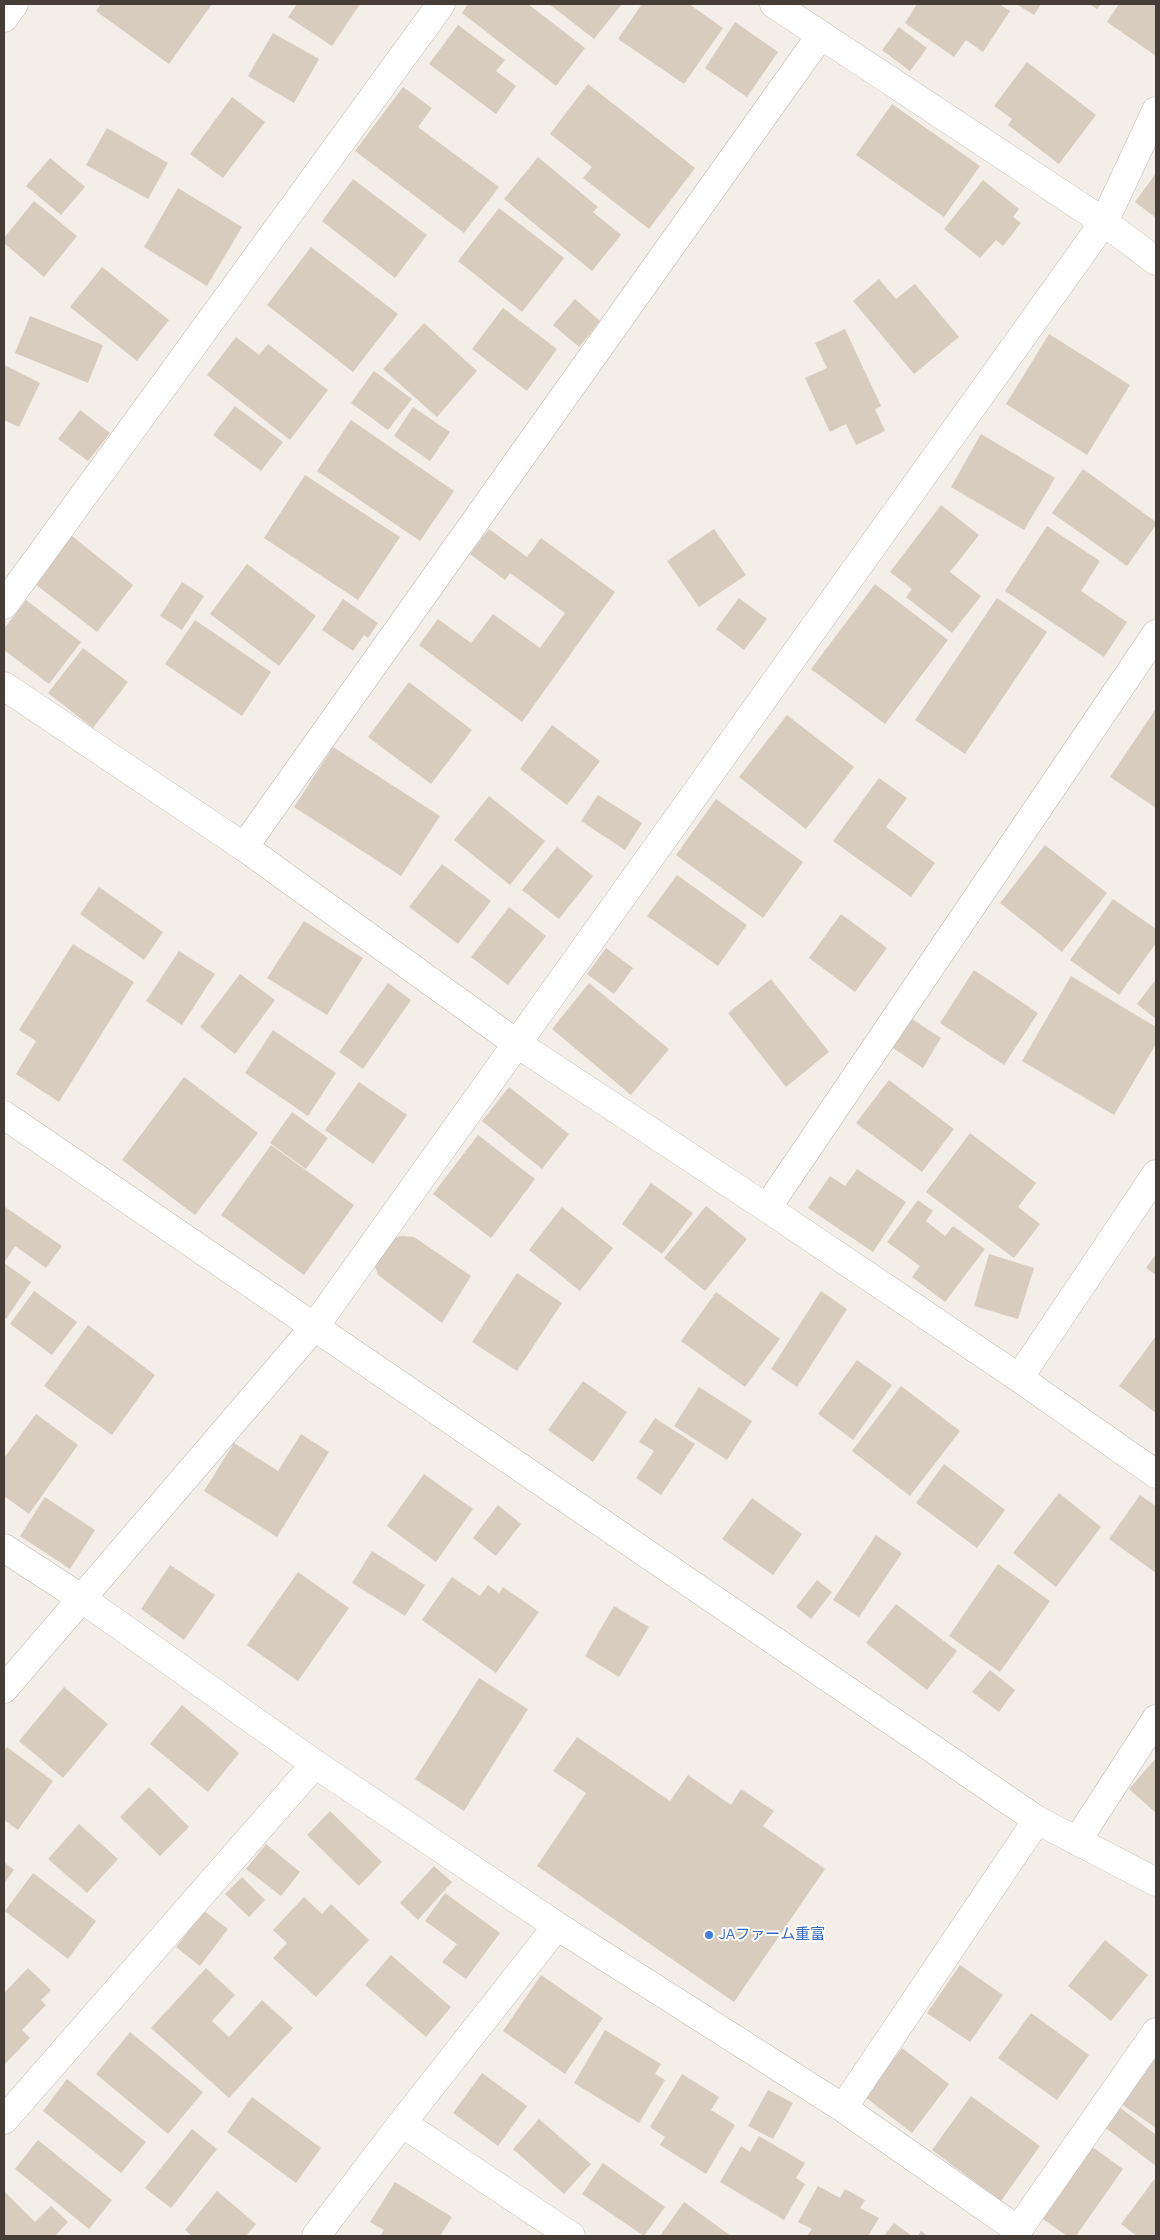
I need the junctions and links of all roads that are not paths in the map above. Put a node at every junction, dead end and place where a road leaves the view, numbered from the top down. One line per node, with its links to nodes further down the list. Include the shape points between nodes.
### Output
1 (14, 4): 4 (street)
2 (441, 4): 9 (street)
3 (774, 4): 5 (street)
4 (4, 18)
5 (820, 36): 7 (street); 12 (street)
6 (1156, 111): 7 (street)
7 (1104, 222): 8 (street); 13 (street)
8 (1156, 261)
9 (4, 605)
10 (1156, 634): 16 (street)
11 (4, 686): 12 (street)
12 (244, 847): 13 (street)
13 (516, 1043): 16 (street); 17 (street)
14 (4, 1115): 17 (street)
15 (1156, 1174): 18 (street)
16 (767, 1208): 18 (street)
17 (315, 1326): 21 (street); 25 (street)
18 (1019, 1378): 19 (street)
19 (1156, 1474)
20 (4, 1548): 21 (street)
21 (81, 1598): 22 (street); 24 (street)
22 (4, 1689)
23 (1156, 1719): 26 (street)
24 (315, 1764): 28 (street); 31 (street)
25 (1037, 1820): 26 (street); 30 (street)
26 (1077, 1841): 27 (street)
27 (1156, 1882)
28 (557, 1926): 30 (street); 32 (street)
29 (1156, 2032): 33 (street)
30 (843, 2108): 33 (street)
31 (4, 2120)
32 (402, 2123): 34 (street); 35 (street)
33 (1019, 2234)
34 (316, 2236)
35 (571, 2236)

